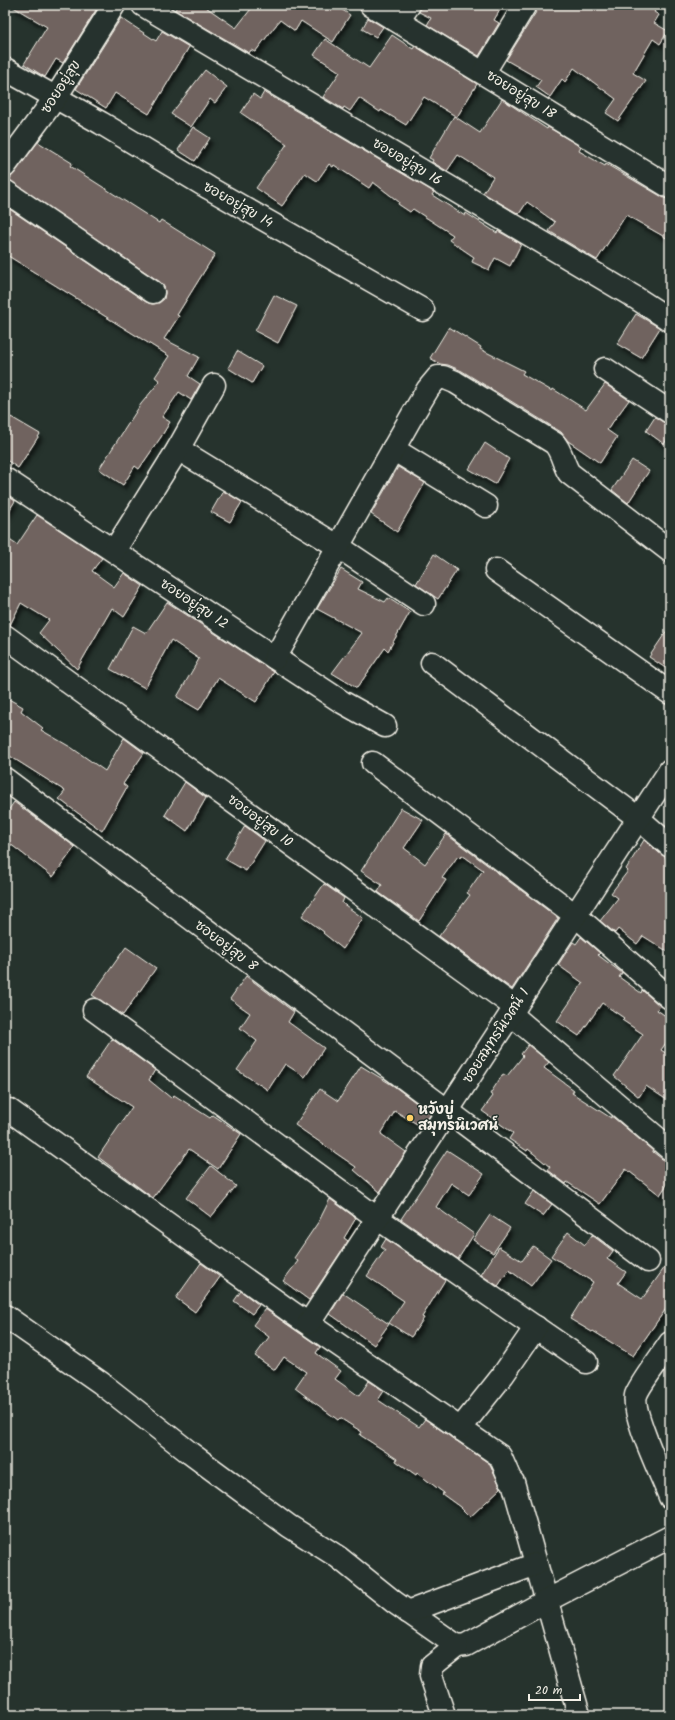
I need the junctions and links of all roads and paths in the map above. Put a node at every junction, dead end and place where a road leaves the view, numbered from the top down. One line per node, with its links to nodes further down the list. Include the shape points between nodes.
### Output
1 (114, 5): 8 (street, ซอยอยู่สุข)
2 (143, 5): 14 (street, ซอยอยู่สุข 16)
3 (371, 5): 5 (street, ซอยอยู่สุข 18)
4 (525, 5): 7 (street)
5 (404, 13): 7 (street, ซอยอยู่สุข 18)
6 (5, 69): 8 (street, ซอยอยู่สุข 14)
7 (484, 72): 10 (street, ซอยอยู่สุข 18)
8 (56, 97): 9 (street, ซอยอยู่สุข); 13 (street, ซอยอยู่สุข 14)
9 (5, 166)
10 (670, 186)
11 (5, 191): 12 (street)
12 (153, 292)
13 (423, 310)
14 (670, 320)
15 (605, 369): 17 (street)
16 (214, 385): 18 (street)
17 (670, 412)
18 (178, 449): 22 (street); 23 (street)
19 (393, 449): 21 (street); 22 (street); 24 (street, via 428,389 438,377 443,377 554,442 569,473)
20 (5, 479): 23 (street, ซอยอยู่สุข 12)
21 (486, 506)
22 (339, 547): 26 (street); 28 (street)
23 (114, 551): 28 (street, ซอยอยู่สุข 12)
24 (670, 551)
25 (496, 570): 30 (street)
26 (424, 604)
27 (5, 636): 40 (street, ซอยอยู่สุข 10)
28 (275, 658): 31 (street, ซอยอยู่สุข 12, via 342,702)
29 (432, 663): 35 (street)
30 (670, 693)
31 (385, 726)
32 (373, 762): 37 (street)
33 (670, 770): 35 (street, ซอยสมุทรนิเวศน์ 1)
34 (5, 779): 42 (street, ซอยอยู่สุข 8)
35 (638, 818): 36 (street); 37 (street, ซอยสมุทรนิเวศน์ 1)
36 (670, 846)
37 (575, 915): 38 (street); 40 (street, ซอยสมุทรนิเวศน์ 1)
38 (670, 998)
39 (94, 1010): 44 (street)
40 (513, 1010): 42 (street, ซอยสมุทรนิเวศน์ 1); 43 (street, ซอยอยู่สุข 10)
41 (9, 1110): 47 (street)
42 (447, 1112): 44 (street, ซอยสมุทรนิเวศน์ 1); 45 (street, ซอยอยู่สุข 8)
43 (670, 1149)
44 (377, 1218): 47 (street, ซอยสมุทรนิเวศน์ 1); 48 (street)
45 (648, 1261)
46 (5, 1316): 56 (street, via 101,1383 289,1526 338,1557)
47 (309, 1322): 51 (street)
48 (536, 1328): 50 (street); 51 (street)
49 (670, 1343): 52 (street, via 636,1394 635,1404)
50 (586, 1362)
51 (460, 1429): 54 (street, via 500,1456 513,1482)
52 (670, 1497)
53 (670, 1537): 55 (street)
54 (536, 1564): 55 (street); 56 (street)
55 (546, 1601): 57 (street, via 466,1645); 59 (street)
56 (408, 1612): 57 (street)
57 (457, 1646): 58 (street, via 432,1666 431,1676)
58 (444, 1715)
59 (579, 1715)

